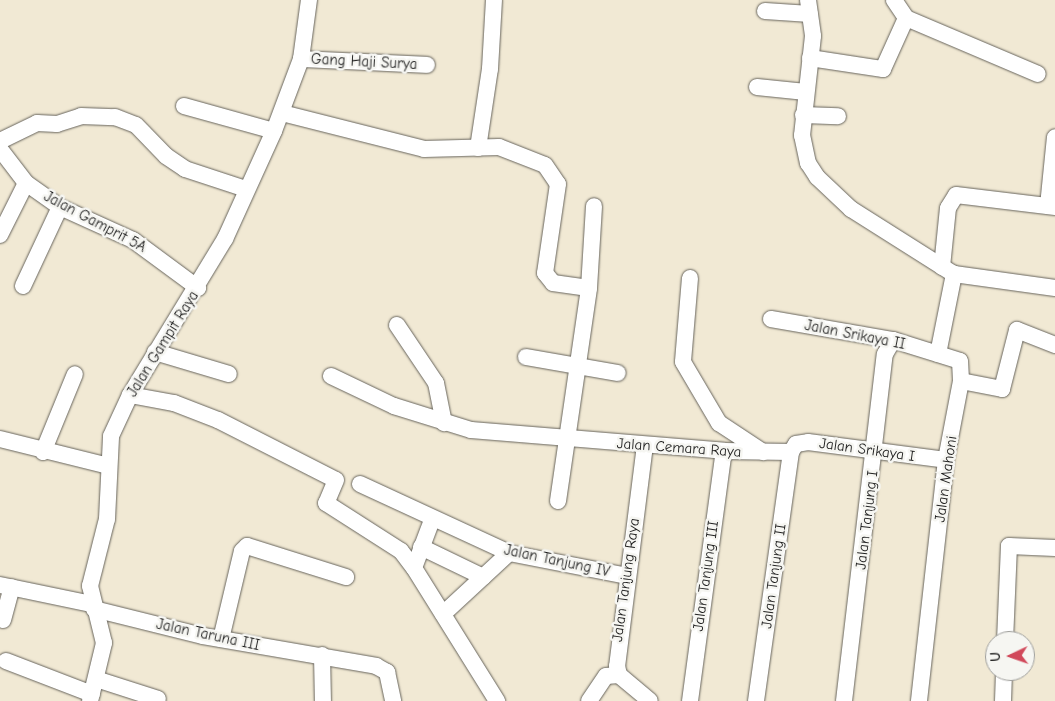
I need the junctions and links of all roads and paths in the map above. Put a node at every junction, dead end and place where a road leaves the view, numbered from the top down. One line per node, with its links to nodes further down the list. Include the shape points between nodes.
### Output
1 (309, 0): 8 (street, Jalan Gampit Raya)
2 (494, 0): 20 (street, via 490,69)
3 (894, 0): 6 (street)
4 (809, 7): 5 (street); 7 (street)
5 (765, 11)
6 (906, 18): 7 (street, via 882,69); 10 (street)
7 (810, 58): 12 (street)
8 (301, 60): 9 (street, Gang Haji Surya); 14 (street, Jalan Gampit Raya)
9 (427, 65)
10 (1038, 74)
11 (757, 87): 12 (street)
12 (806, 92): 15 (street)
13 (184, 106): 17 (street)
14 (282, 113): 17 (street, Jalan Gampit Raya); 20 (street, via 406,146)
15 (803, 115): 16 (street); 28 (street, via 808,163 817,177 851,209)
16 (838, 116)
17 (274, 131): 23 (street, Jalan Gampit Raya)
18 (1055, 137): 26 (street)
19 (0, 140): 23 (street, via 38,123 57,124 81,116 115,117 136,125 166,156 185,169)
20 (478, 148): 32 (street, via 499,147 533,158 552,169 558,184 545,273 553,283)
21 (0, 149): 22 (street, Jalan Gamprit 5A)
22 (26, 183): 24 (street, Jalan Gamprit 5A); 27 (street)
23 (246, 189): 31 (street, Jalan Gampit Raya)
24 (60, 206): 30 (street); 31 (street, Jalan Gamprit 5A, via 133,240)
25 (594, 206): 32 (street)
26 (1052, 207): 28 (street, via 956,195 948,208)
27 (0, 235)
28 (948, 271): 33 (street); 39 (street)
29 (690, 278): 56 (street, via 683,362 718,423)
30 (23, 286)
31 (198, 288): 38 (street, Jalan Gampit Raya)
32 (589, 288): 41 (street)
33 (1055, 288)
34 (771, 319): 36 (street, Jalan Srikaya II)
35 (397, 326): 48 (street, via 436,383)
36 (893, 340): 39 (street, Jalan Srikaya II); 55 (street, Jalan Tanjung I, via 885,354)
37 (1055, 345): 46 (street, via 1017,330 1002,389)
38 (155, 352): 44 (street); 47 (street, Jalan Gampit Raya)
39 (938, 354): 46 (street, Jalan Mahoni, via 960,361)
40 (526, 357): 41 (street)
41 (578, 365): 42 (street); 50 (street)
42 (618, 373)
43 (75, 374): 53 (street)
44 (229, 374)
45 (331, 376): 48 (street, Jalan Cemara Raya, via 362,393)
46 (961, 381): 57 (street, Jalan Mahoni)
47 (130, 395): 58 (street, Jalan Gampit Raya, via 111,436); 65 (street, via 174,403 209,417 336,480 326,503 401,551)
48 (444, 423): 50 (street, Jalan Cemara Raya)
49 (0, 439): 53 (street)
50 (567, 440): 51 (street, Jalan Cemara Raya); 60 (street)
51 (645, 445): 52 (street, Jalan Cemara Raya); 66 (street, Jalan Tanjung Raya)
52 (724, 451): 56 (street, Jalan Cemara Raya); 86 (street, Jalan Tanjung III)
53 (44, 452): 58 (street)
54 (791, 452): 55 (street, Jalan Srikaya I, via 796,444 808,442); 56 (street, Jalan Cemara Raya); 87 (street, Jalan Tanjung II)
55 (876, 452): 57 (street, Jalan Srikaya I); 88 (street, Jalan Tanjung I)
56 (765, 454)
57 (946, 460): 89 (street, Jalan Mahoni)
58 (108, 466): 70 (street, Jalan Gampit Raya, via 107,519 90,586)
59 (360, 484): 61 (street, Jalan Tanjung IV)
60 (558, 501)
61 (432, 520): 62 (street); 64 (street, Jalan Tanjung IV)
62 (421, 547): 65 (street); 68 (street)
63 (1055, 548): 73 (street, via 1009,546)
64 (510, 553): 66 (street, Jalan Tanjung IV); 68 (street)
65 (414, 568): 71 (street)
66 (626, 576): 77 (street, Jalan Tanjung Raya, via 617,651)
67 (346, 577): 74 (street, via 247,546 242,551)
68 (482, 577): 71 (street)
69 (6, 586): 70 (street, Jalan Taruna III); 72 (street)
70 (93, 606): 74 (street, Jalan Taruna III); 79 (street, Jalan Gampit Raya, via 104,642)
71 (443, 614): 83 (street)
72 (3, 620)
73 (1005, 631)
74 (221, 639): 75 (street, Jalan Taruna III)
75 (322, 655): 81 (street); 82 (street, Jalan Taruna III, via 355,660 388,672)
76 (6, 660): 79 (street)
77 (619, 675): 84 (street, via 606,676); 85 (street)
78 (1004, 681): 90 (street)
79 (93, 691): 80 (street)
80 (158, 699)
81 (324, 701)
82 (393, 701)
83 (497, 701)
84 (589, 701)
85 (650, 701)
86 (690, 701)
87 (756, 701)
88 (844, 701)
89 (920, 701)
90 (1003, 701)

